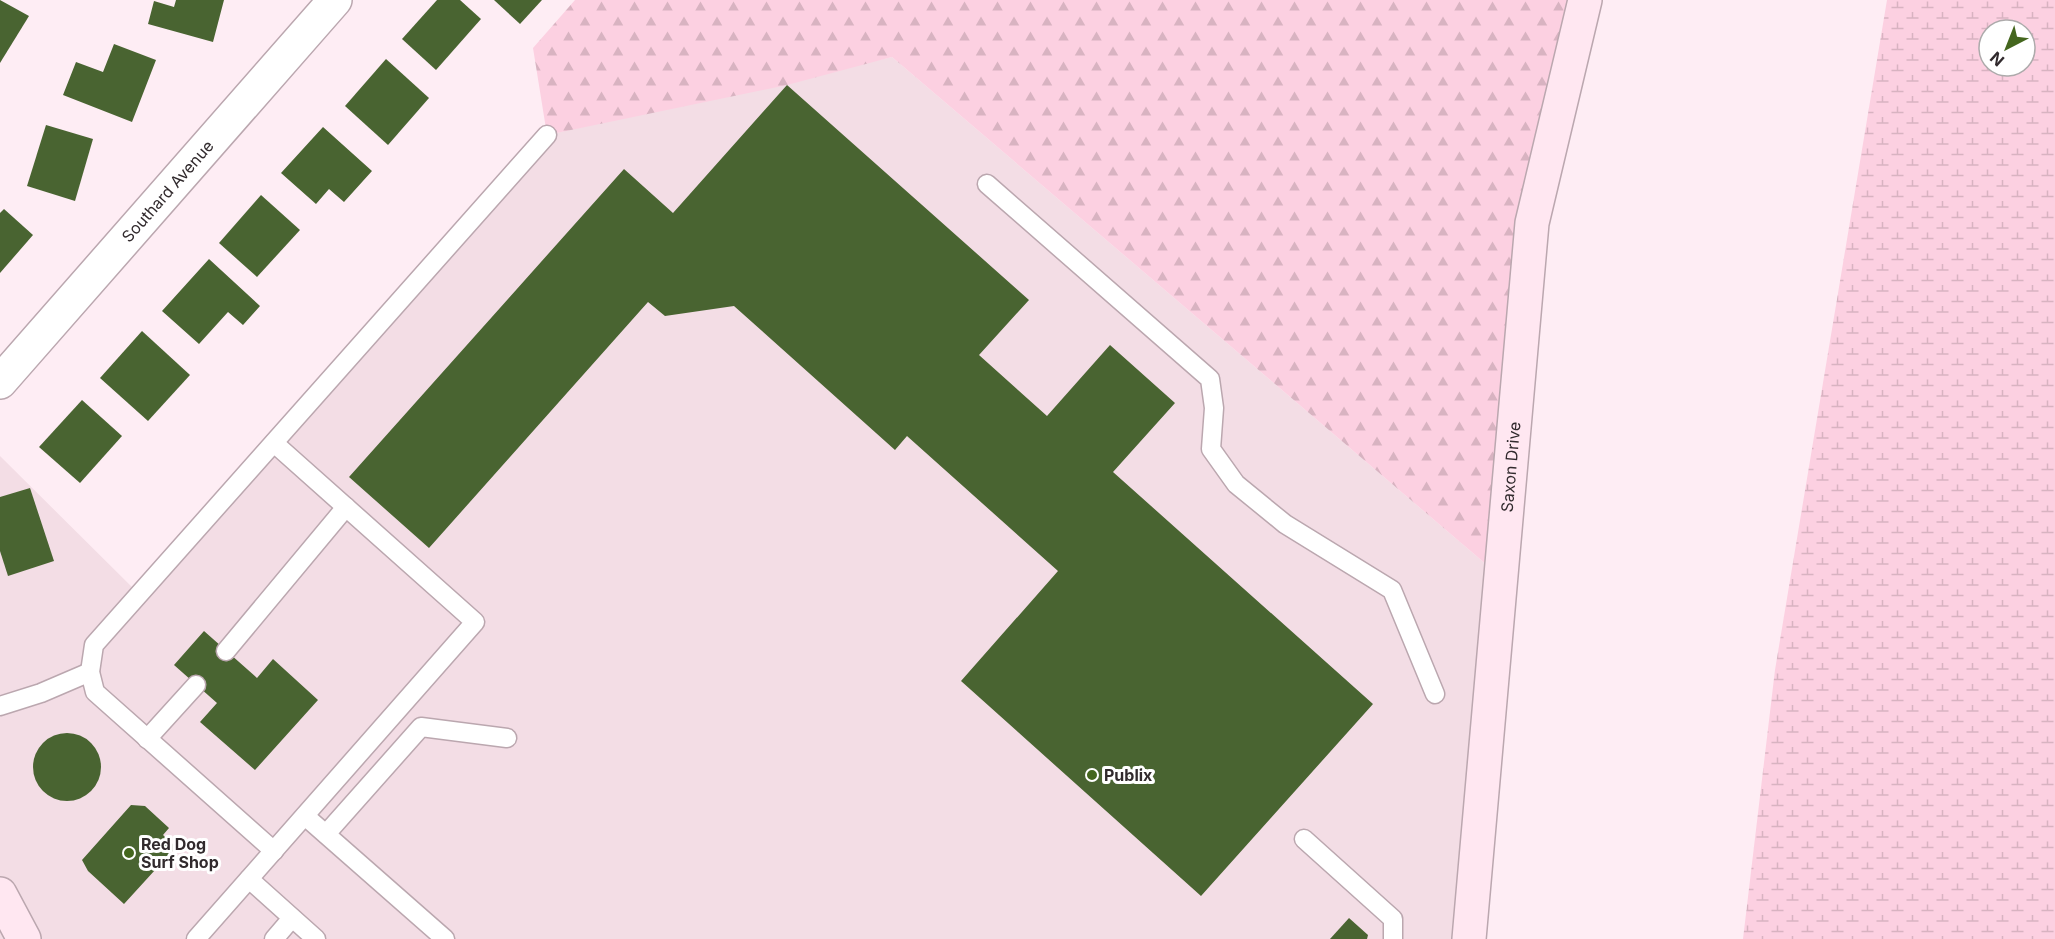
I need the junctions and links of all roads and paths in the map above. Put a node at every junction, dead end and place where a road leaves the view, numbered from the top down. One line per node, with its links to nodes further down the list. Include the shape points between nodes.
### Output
1 (335, 0): 5 (street, Southard Avenue)
2 (1585, 0): 28 (street, Saxon Drive, via 1532,223)
3 (547, 135): 6 (lane)
4 (987, 184): 11 (lane, via 1210,379 1214,408 1211,448 1236,484 1286,524 1392,590)
5 (0, 382)
6 (274, 443): 7 (lane); 9 (lane, via 94,645)
7 (346, 507): 8 (lane); 15 (lane, via 475,622)
8 (226, 651)
9 (90, 672): 12 (lane); 14 (lane, via 95,692)
10 (196, 685): 14 (lane)
11 (1435, 694)
12 (0, 706)
13 (507, 738): 16 (lane, via 421,727)
14 (147, 739): 18 (lane)
15 (305, 816): 16 (lane); 18 (lane)
16 (326, 834): 26 (lane)
17 (1304, 839): 27 (lane, via 1393,919)
18 (274, 851): 19 (lane)
19 (249, 879): 21 (lane); 23 (lane)
20 (0, 895): 22 (street)
21 (292, 918): 24 (lane); 25 (lane)
22 (24, 939)
23 (196, 939)
24 (274, 939)
25 (316, 939)
26 (445, 939)
27 (1393, 939)
28 (1469, 939)

